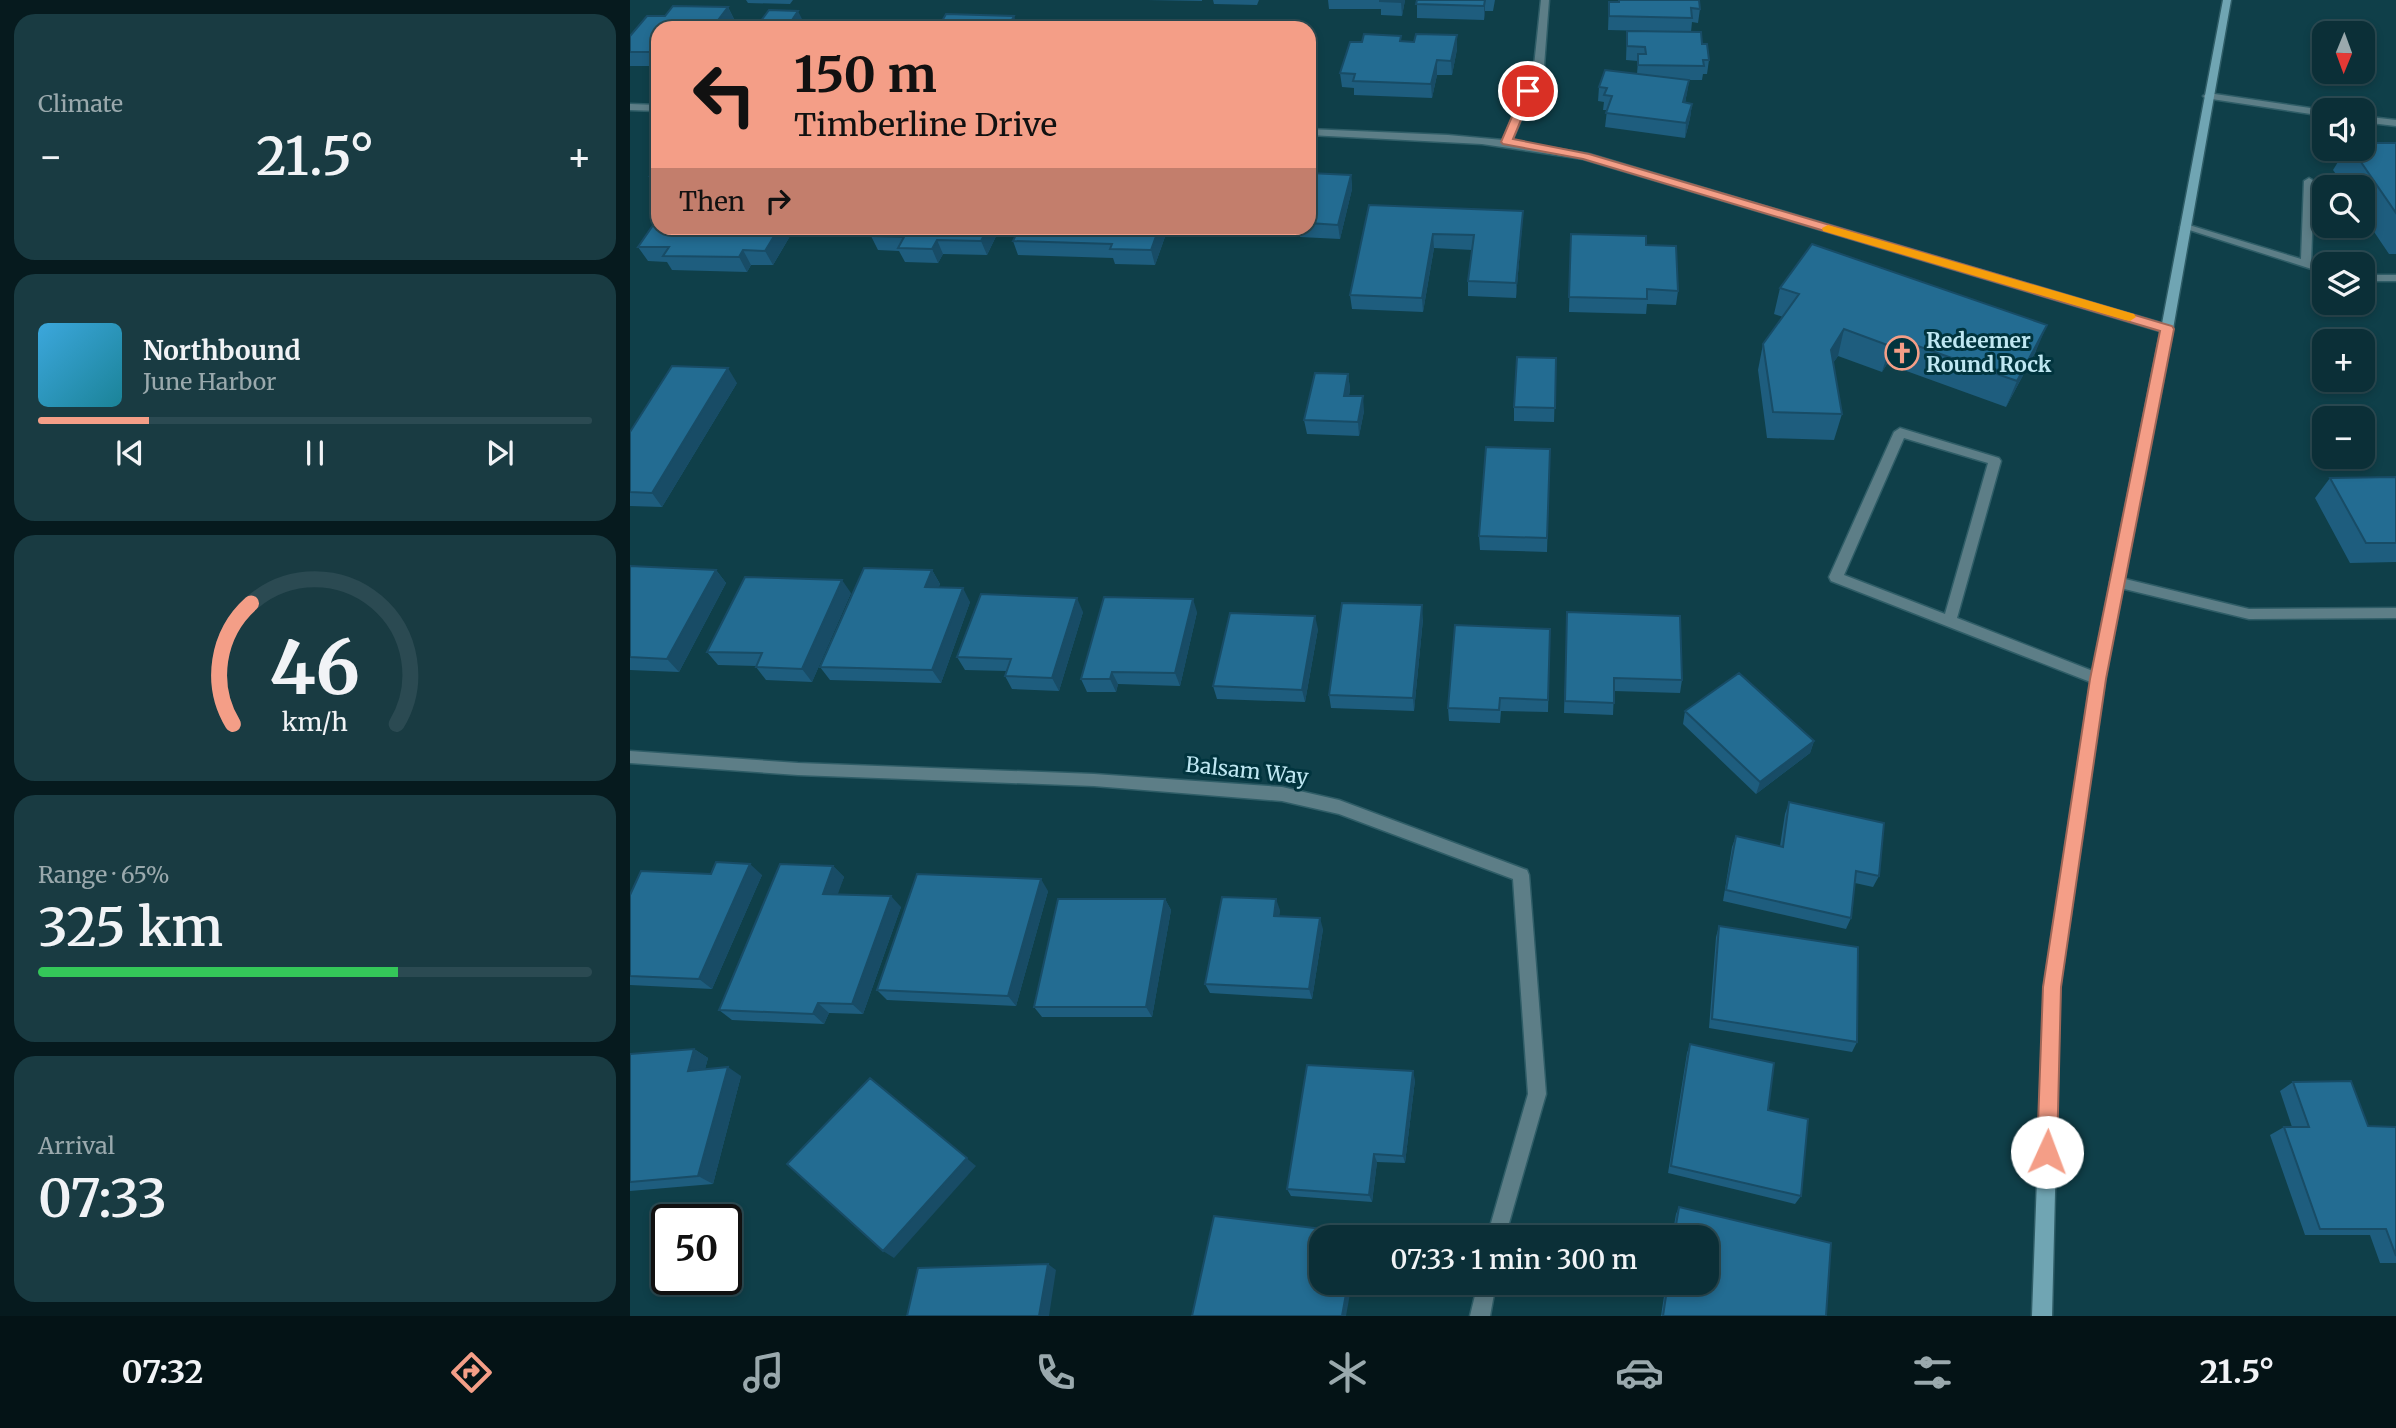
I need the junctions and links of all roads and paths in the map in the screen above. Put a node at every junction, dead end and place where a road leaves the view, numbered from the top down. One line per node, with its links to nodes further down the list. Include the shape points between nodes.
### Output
1 (1545, 0): 10 (street, via 1539,66)
2 (2227, 0): 3 (main road)
3 (2208, 96): 6 (street); 12 (main road)
4 (630, 107): 5 (street)
5 (651, 108)
6 (2312, 111)
7 (2375, 121): 8 (street)
8 (2396, 123)
9 (1316, 132): 10 (street)
10 (1507, 142): 17 (street, via 1585,156)
11 (2309, 181): 13 (street)
12 (2185, 226): 13 (street); 17 (main road)
13 (2305, 263): 14 (street)
14 (2312, 266)
15 (2375, 278): 16 (street)
16 (2396, 278)
17 (2167, 329): 18 (main road)
18 (2117, 582): 19 (street, via 2249,614); 21 (main road)
19 (2396, 612)
20 (1950, 620): 20 (street, via 1994,461 1900,432 1836,577); 21 (street)
21 (2098, 679): 26 (main road, via 2052,987)
22 (630, 757): 23 (street, Balsam Way, via 1282,794 1339,807 1521,875 1537,1094)
23 (1499, 1225)
24 (1484, 1295): 25 (street)
25 (1480, 1316)
26 (2042, 1316)

